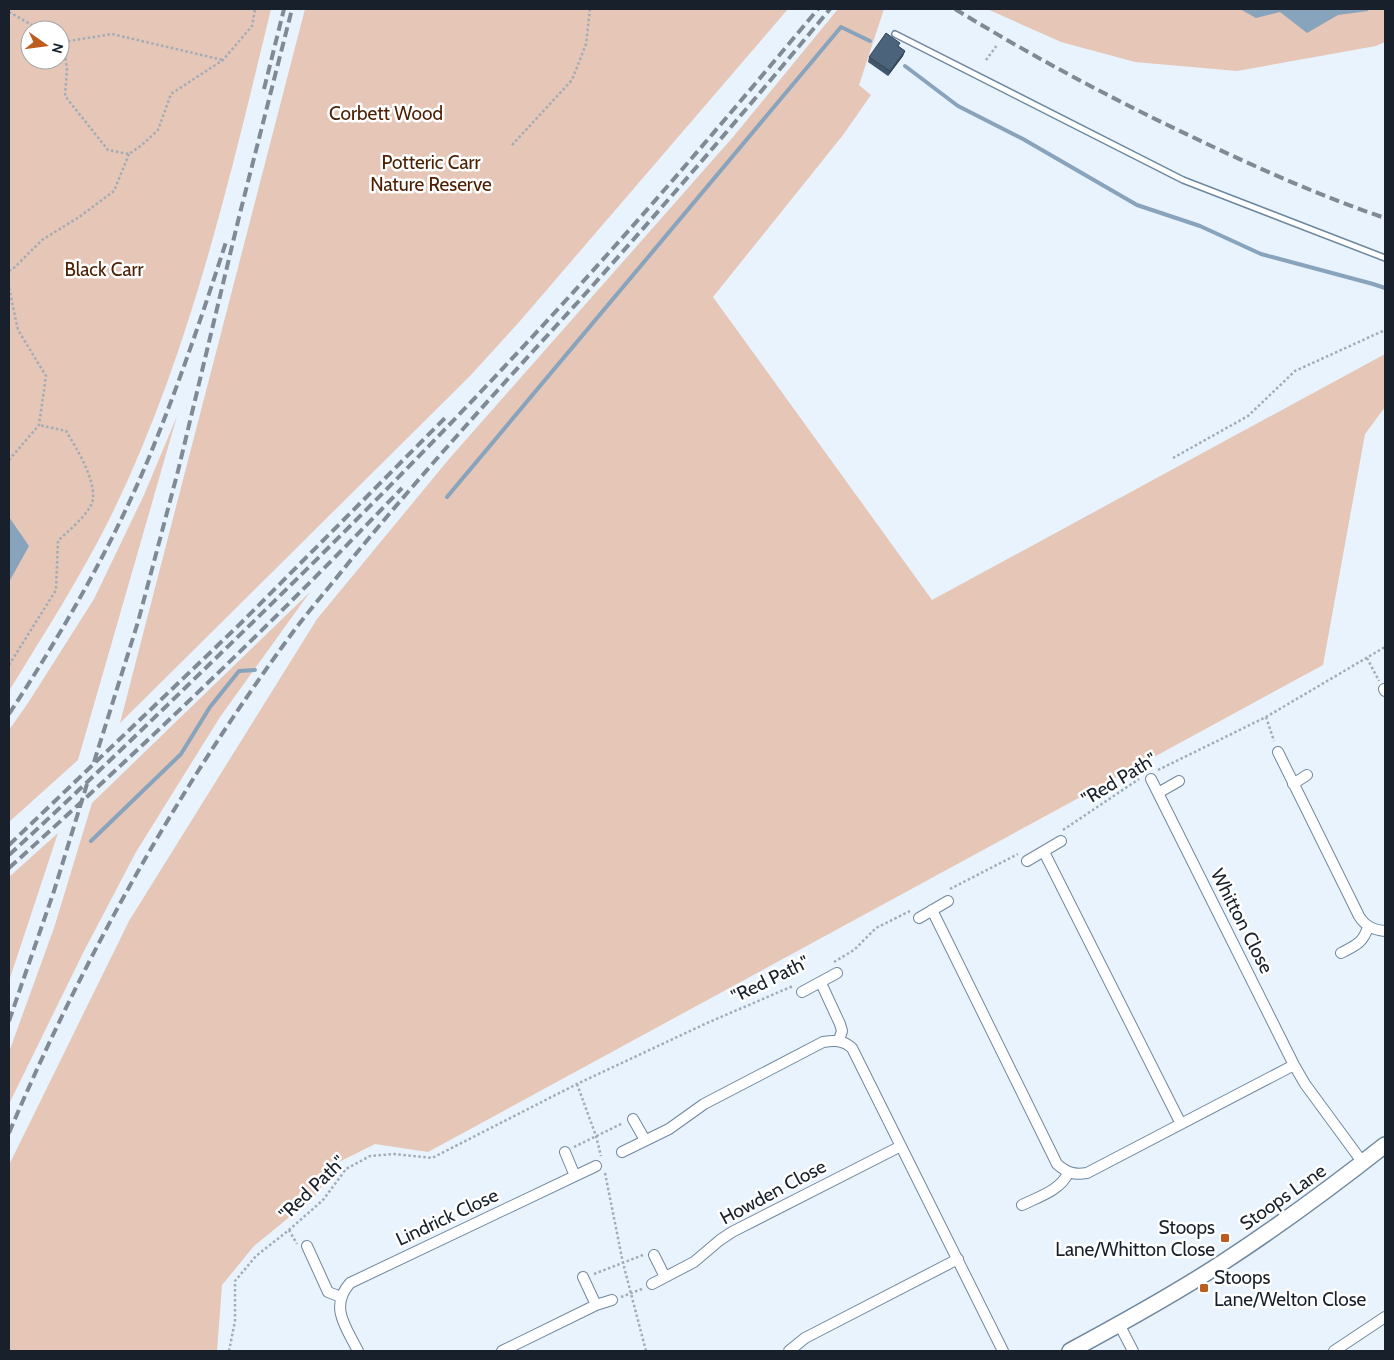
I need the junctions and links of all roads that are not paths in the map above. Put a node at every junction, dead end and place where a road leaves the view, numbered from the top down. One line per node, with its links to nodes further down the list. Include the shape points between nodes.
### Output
1 (895, 34): 2 (lane, via 1183,180)
2 (1385, 258)
3 (1278, 752): 7 (street)
4 (1307, 775): 7 (street)
5 (1149, 776): 8 (street, Whitton Close)
6 (1178, 781): 8 (street)
7 (1293, 784): 15 (street, via 1359,916)
8 (1158, 793): 22 (street, Whitton Close)
9 (1059, 837): 10 (street)
10 (1044, 852): 11 (street); 24 (street)
11 (1027, 861)
12 (946, 897): 13 (street)
13 (932, 910): 14 (street); 32 (street, via 1057,1164)
14 (919, 918)
15 (1368, 927): 16 (street); 17 (street, via 1362,942)
16 (1385, 931)
17 (1341, 954)
18 (837, 973): 19 (street)
19 (820, 983): 20 (street); 21 (street, via 840,1024)
20 (802, 992)
21 (839, 1040): 25 (street, via 824,1042 704,1104 669,1129); 27 (street, via 852,1048)
22 (1294, 1065): 24 (street); 30 (street, Whitton Close)
23 (634, 1118): 25 (street)
24 (1181, 1124): 32 (street, via 1087,1173)
25 (645, 1140): 29 (street)
26 (1385, 1145): 30 (street, Stoops Lane)
27 (901, 1146): 37 (street); 39 (street, Howden Close, via 732,1232 694,1262)
28 (565, 1152): 33 (street)
29 (622, 1152)
30 (1363, 1163): 45 (street, Stoops Lane, via 1224,1262)
31 (600, 1165): 33 (street, Lindrick Close)
32 (1068, 1173): 34 (street, via 1059,1186)
33 (575, 1176): 41 (street, Lindrick Close, via 350,1283)
34 (1022, 1205)
35 (307, 1246): 41 (street, via 328,1292)
36 (654, 1255): 39 (street)
37 (958, 1259): 48 (street, via 813,1334); 49 (street)
38 (583, 1277): 43 (street)
39 (666, 1277): 40 (street, Howden Close)
40 (652, 1284)
41 (341, 1297): 46 (street, via 339,1313)
42 (612, 1300): 43 (street)
43 (596, 1305): 47 (street)
44 (1385, 1317): 52 (street)
45 (1119, 1324): 50 (street, Stoops Lane); 51 (street)
46 (358, 1351)
47 (502, 1351)
48 (789, 1351)
49 (1003, 1351)
50 (1070, 1351)
51 (1133, 1351)
52 (1334, 1351)

